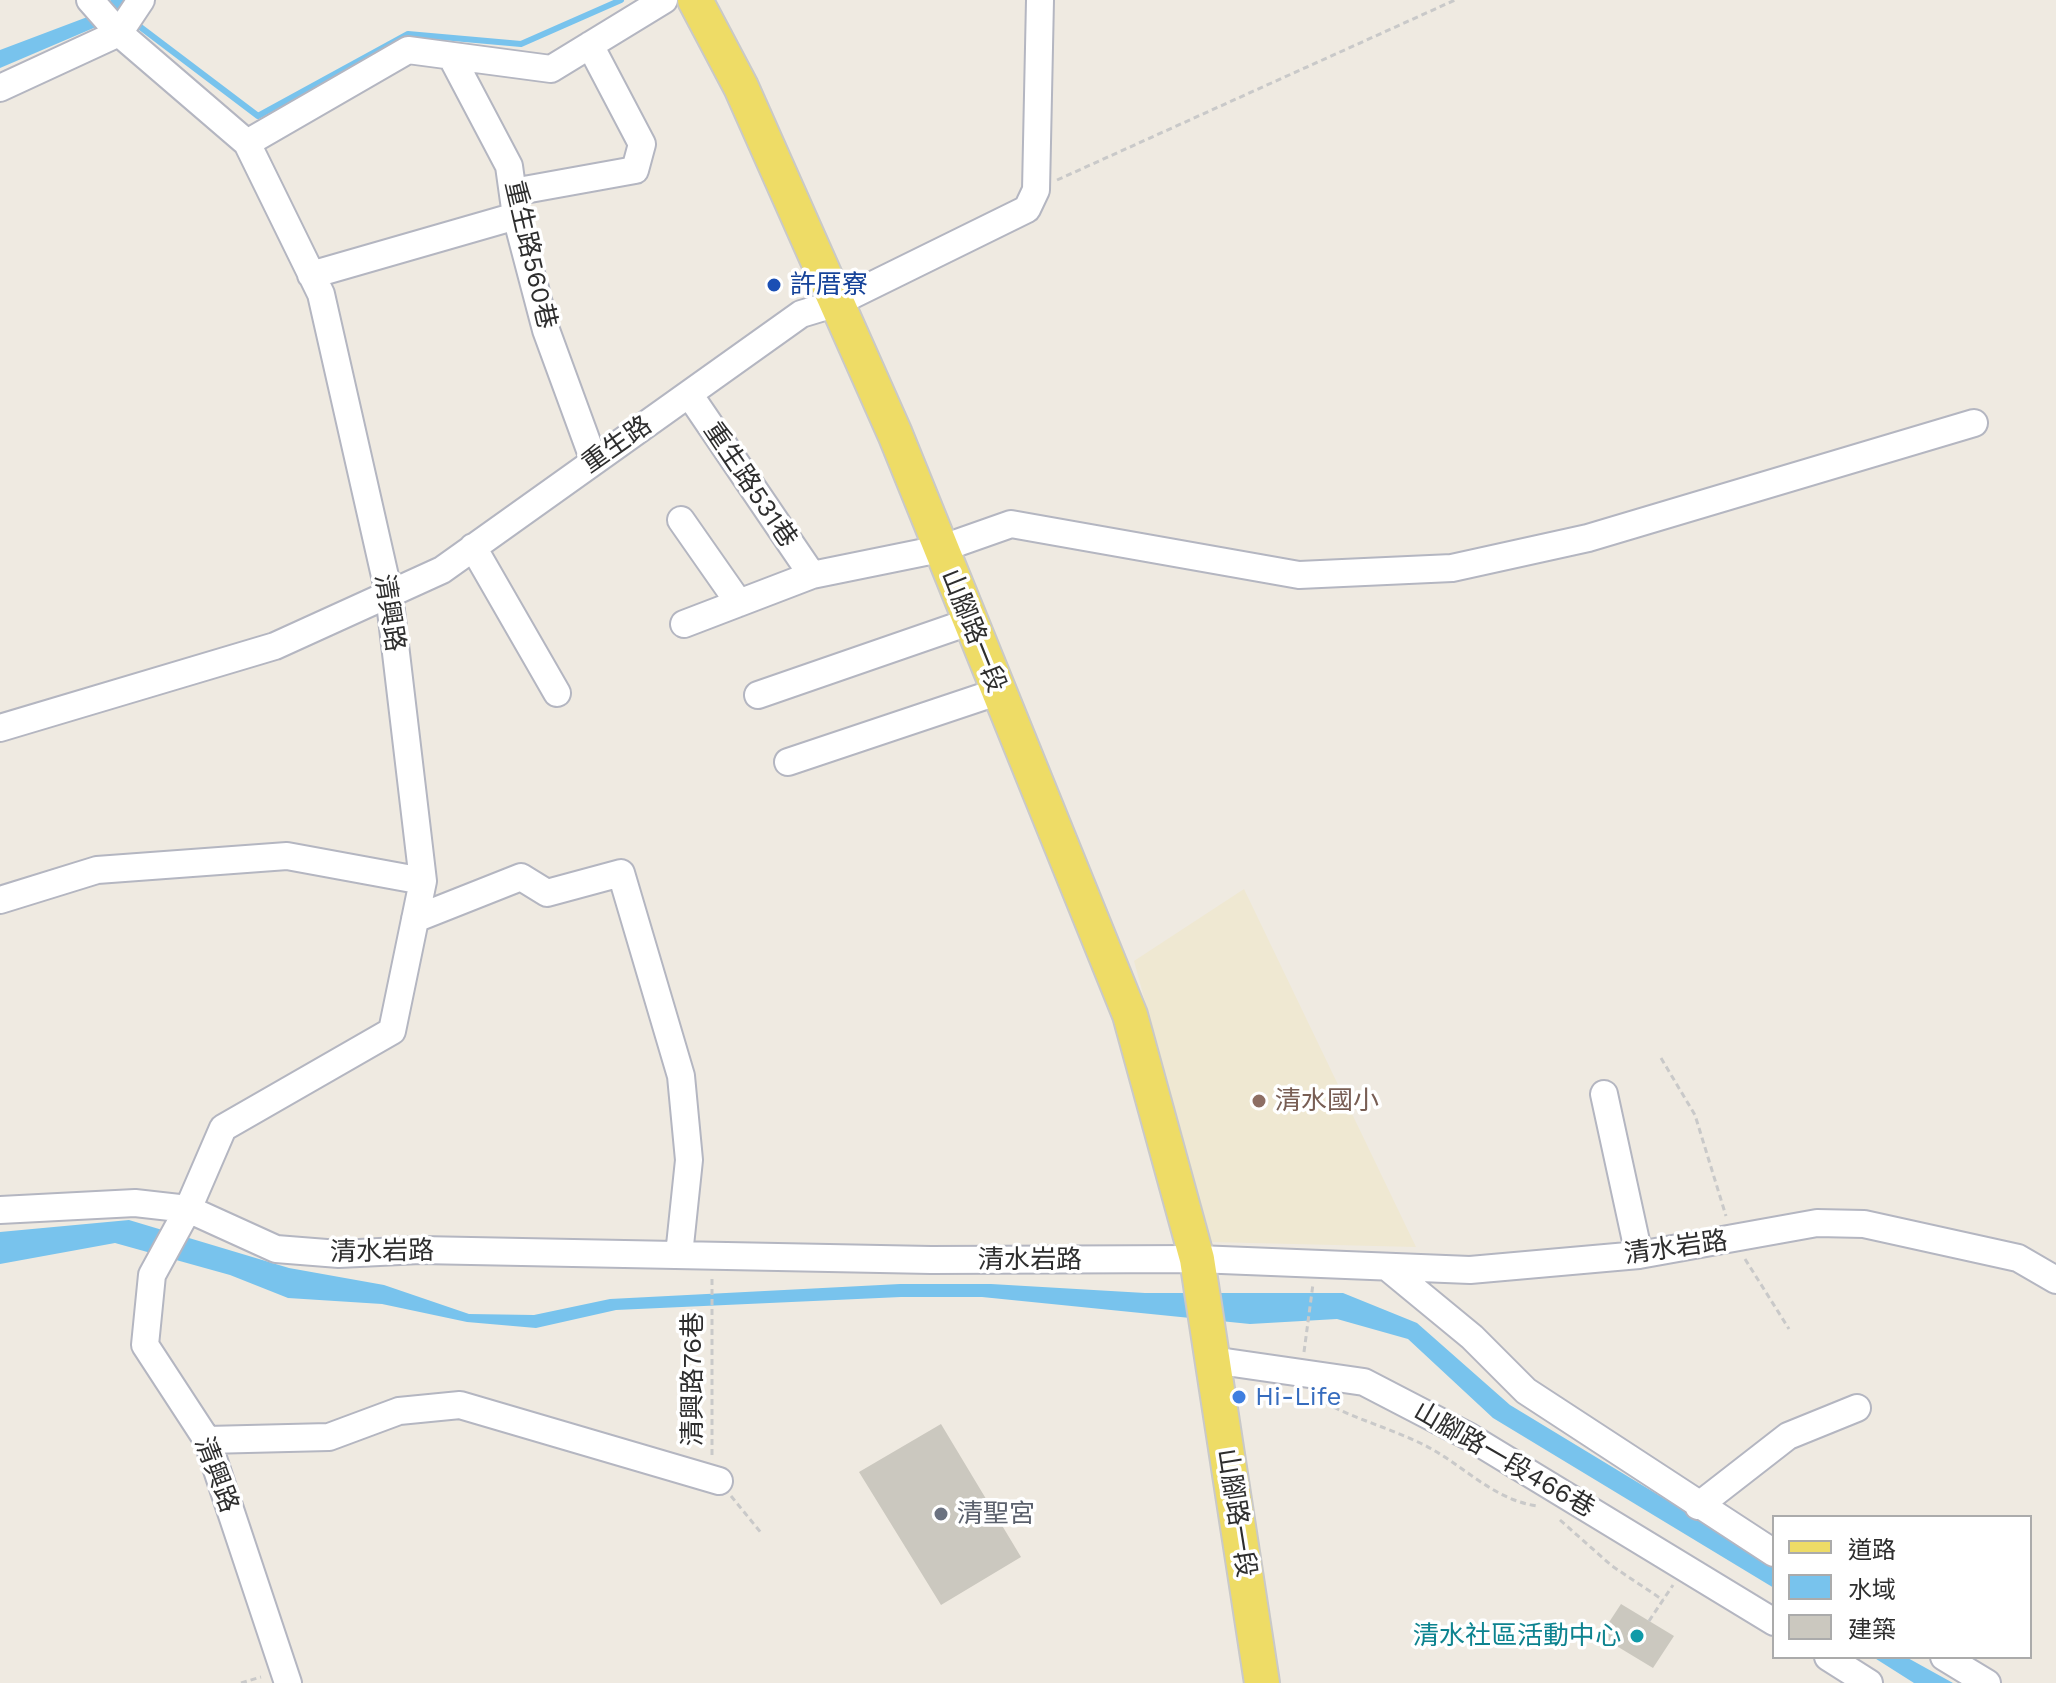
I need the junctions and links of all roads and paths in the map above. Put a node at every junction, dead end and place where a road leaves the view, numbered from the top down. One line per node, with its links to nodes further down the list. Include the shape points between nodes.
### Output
1 (90, 0): 7 (street, 清興路)
2 (141, 0): 7 (street)
3 (664, 0): 8 (street)
4 (695, 0): 15 (main road, 山腳路一段, via 741,87)
5 (1040, 0): 12 (street)
6 (1455, 0): 12 (path)
7 (119, 33): 10 (street); 11 (street, 清興路)
8 (590, 45): 9 (street, via 551,69); 13 (street, via 642,144 635,170)
9 (451, 56): 11 (street, via 408,50); 13 (street, 重生路560巷, via 509,166)
10 (0, 88)
11 (247, 143): 14 (street, 清興路)
12 (1036, 190): 15 (street, 重生路, via 1027,209)
13 (514, 204): 14 (street); 18 (street, 重生路560巷, via 546,330)
14 (311, 275): 23 (street, 清興路, via 321,294)
15 (834, 304): 16 (street, 重生路, via 801,314); 21 (main road, 山腳路一段, via 895,434)
16 (689, 394): 18 (street, 重生路); 22 (street, 重生路531巷)
17 (1974, 423): 21 (street, 重生路531巷, via 1588,538 1452,568 1299,575 1011,524)
18 (594, 461): 20 (street, 重生路)
19 (681, 520): 24 (street)
20 (473, 547): 23 (street, 重生路, via 442,570); 28 (street)
21 (940, 549): 22 (street, 重生路531巷); 25 (main road, 山腳路一段)
22 (812, 575): 24 (street, 重生路531巷)
23 (389, 594): 30 (street, 重生路, via 275,646); 32 (street, 清興路)
24 (739, 603): 26 (street, 重生路531巷)
25 (969, 622): 27 (main road, 山腳路一段); 29 (street)
26 (684, 624)
27 (997, 692): 31 (street); 45 (main road, 山腳路一段, via 1130,1015)
28 (557, 693)
29 (758, 695)
30 (0, 728)
31 (788, 762)
32 (423, 881): 33 (street, via 287,856 97,870); 34 (street, 清興路)
33 (0, 900)
34 (415, 919): 37 (street, 清興路, via 392,1031 223,1128); 40 (street, via 521,877 547,893 621,873 681,1076 689,1160)
35 (1661, 1058): 39 (path, via 1695,1115)
36 (1604, 1094): 41 (street)
37 (188, 1209): 38 (street, 清水岩路, via 121,1203); 40 (street, 清水岩路, via 276,1249 339,1254 420,1250); 52 (street, 清興路, via 152,1275 145,1345)
38 (0, 1210)
39 (1733, 1241): 41 (street, 清水岩路); 44 (street, 清水岩路, via 1817,1223 1864,1224); 47 (path)
40 (679, 1255): 42 (street, 清水岩路)
41 (1639, 1255): 43 (street, 清水岩路, via 1470,1270)
42 (713, 1256): 45 (street, 清水岩路); 53 (path, 清興路76巷, via 712,1466)
43 (1387, 1267): 45 (street, 清水岩路); 54 (street, via 1472,1337 1526,1391)
44 (2051, 1268)
45 (1197, 1270): 49 (main road, 山腳路一段)
46 (1314, 1279): 48 (path)
47 (1789, 1329)
48 (1306, 1338)
49 (1210, 1351): 50 (street, 山腳路一段466巷); 66 (main road, 山腳路一段)
50 (1304, 1371): 55 (path, via 1309,1395 1347,1416 1420,1443 1490,1489 1520,1503); 59 (street, 山腳路一段466巷, via 1364,1382 1468,1436)
51 (1857, 1408): 54 (street, via 1788,1436)
52 (207, 1440): 53 (street, via 329,1437 399,1411 460,1405); 65 (street, 清興路)
53 (719, 1481): 57 (path, 清興路76巷)
54 (1698, 1506): 58 (street)
55 (1546, 1507)
56 (1556, 1516): 60 (path, via 1612,1566)
57 (762, 1534)
58 (1772, 1552)
59 (1686, 1565): 60 (path); 62 (street, 山腳路一段466巷)
60 (1663, 1600): 61 (path)
61 (1649, 1621)
62 (1772, 1621)
63 (1831, 1659): 67 (street)
64 (1947, 1659): 68 (street)
65 (288, 1683)
66 (1262, 1683)
67 (1869, 1683)
68 (1987, 1683)

